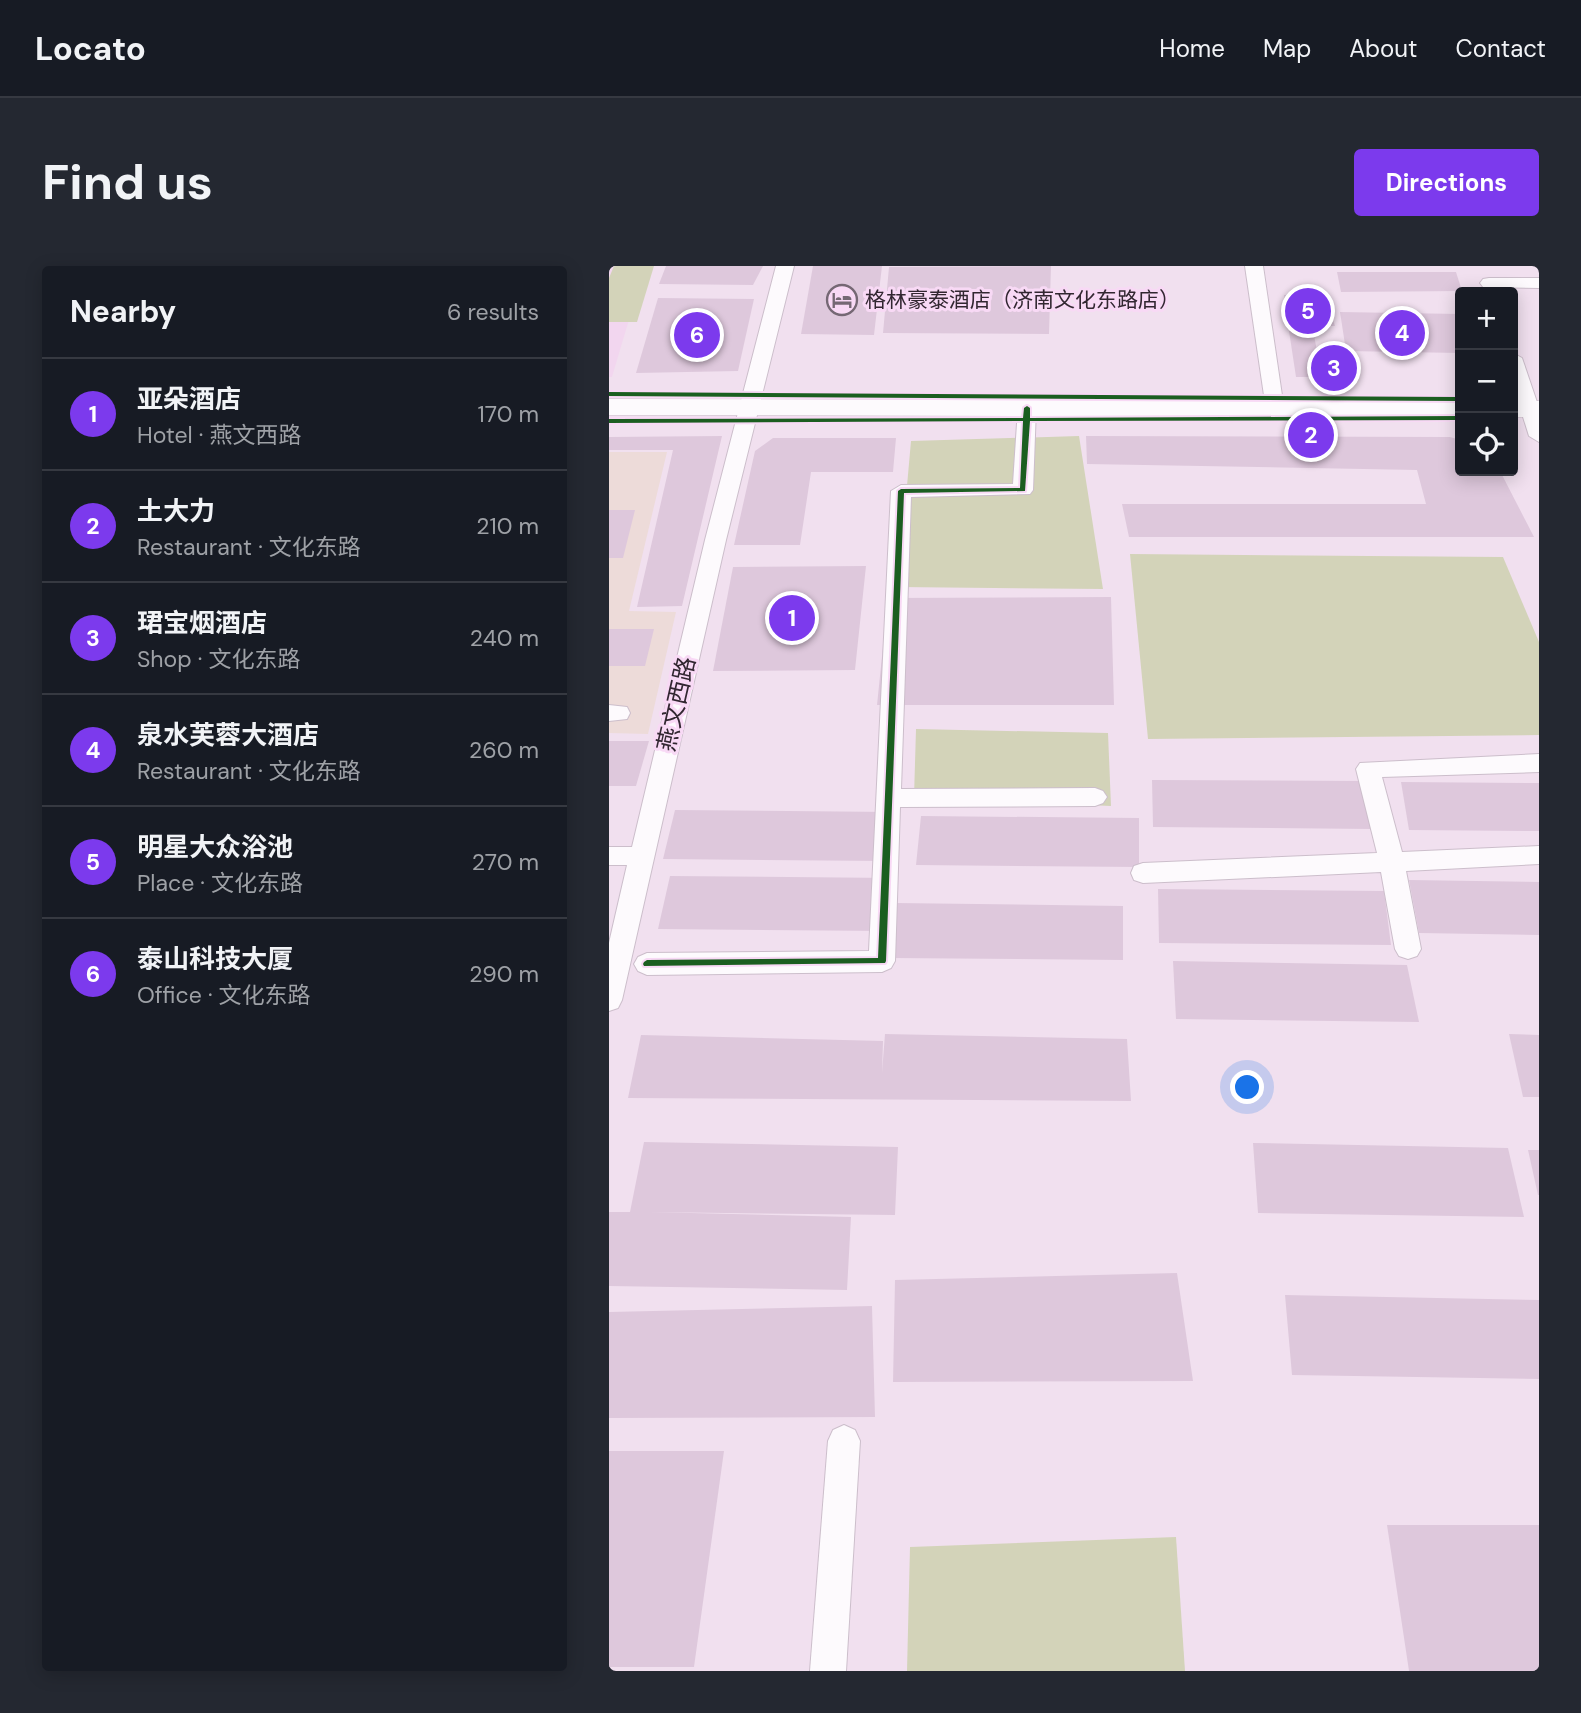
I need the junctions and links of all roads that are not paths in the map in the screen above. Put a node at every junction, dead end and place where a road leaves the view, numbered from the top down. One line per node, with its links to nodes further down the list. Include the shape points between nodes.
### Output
1 (785, 266): 7 (street, 燕文西路)
2 (1254, 266): 9 (street)
3 (1489, 280): 4 (street)
4 (1539, 284)
5 (1518, 376): 11 (street)
6 (609, 407): 7 (main road)
7 (747, 408): 8 (main road); 18 (street, 燕文西路)
8 (1027, 408): 9 (main road); 15 (street, via 1023,490 901,491)
9 (1275, 409): 10 (main road)
10 (1455, 409)
11 (1527, 409): 12 (street)
12 (1539, 436)
13 (1539, 763): 19 (street, via 1368,769)
14 (1095, 797): 15 (street)
15 (888, 798): 22 (street, via 882,961)
16 (1539, 855): 19 (street)
17 (609, 856): 18 (street)
18 (642, 856): 23 (street, 燕文西路)
19 (1392, 862): 20 (street); 21 (street)
20 (1143, 873)
21 (1408, 949)
22 (647, 964)
23 (609, 1000)
24 (844, 1441): 25 (street)
25 (828, 1671)

